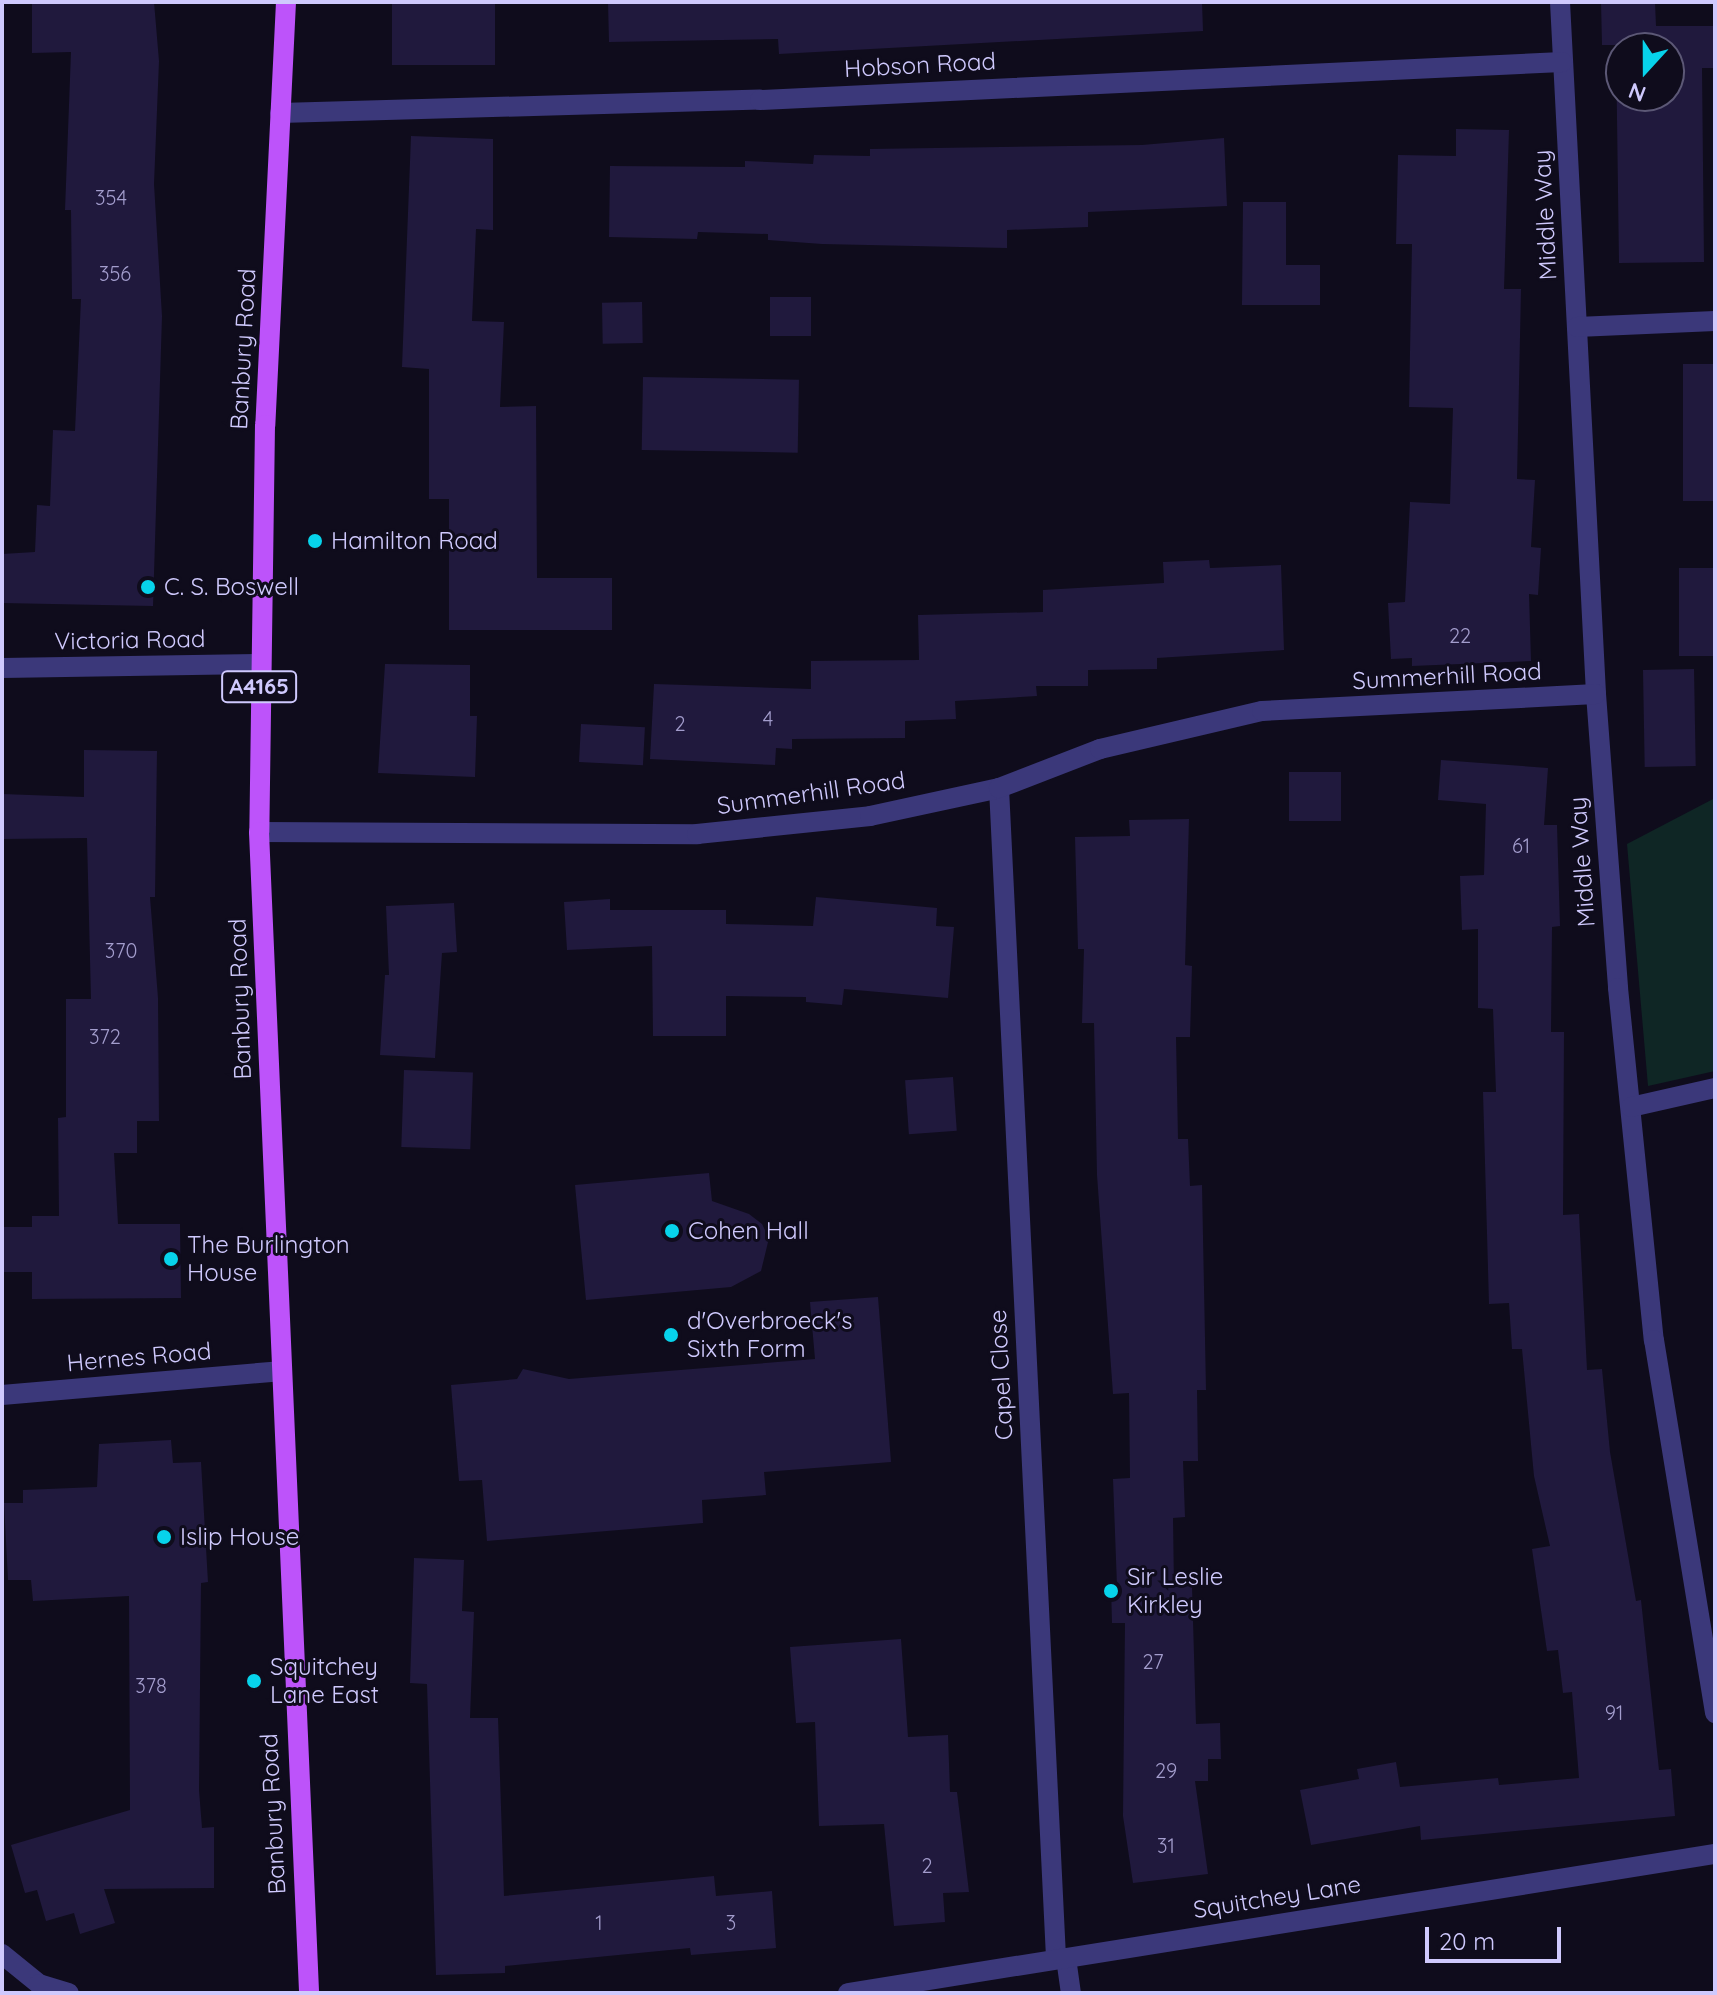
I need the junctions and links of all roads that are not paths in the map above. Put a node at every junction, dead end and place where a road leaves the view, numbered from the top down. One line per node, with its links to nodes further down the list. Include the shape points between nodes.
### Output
1 (286, 2): 4 (main road, Banbury Road / A4165)
2 (1560, 2): 3 (street, Middle Way)
3 (1562, 62): 4 (street, Hobson Road, via 746,101); 6 (street, Middle Way)
4 (280, 113): 7 (main road, Banbury Road / A4165)
5 (1715, 321): 6 (street)
6 (1577, 327): 9 (street, Middle Way)
7 (259, 664): 8 (street, Victoria Road); 11 (main road, Banbury Road / A4165)
8 (2, 668)
9 (1596, 694): 10 (street, Summerhill Road, via 1262,711 1100,749); 13 (street, Middle Way)
10 (999, 788): 11 (street, Summerhill Road, via 870,816 697,834); 19 (street, Capel Close)
11 (259, 832): 14 (main road, Banbury Road / A4165)
12 (1715, 1088): 13 (street)
13 (1631, 1107): 16 (street, Middle Way, via 1654,1340)
14 (280, 1371): 15 (street, Hernes Road); 21 (main road, Banbury Road / A4165)
15 (2, 1395)
16 (1715, 1713)
17 (1715, 1854): 19 (street, Squitchey Lane)
18 (2, 1954): 20 (street, via 39,1984)
19 (1061, 1958): 22 (street, Squitchey Lane); 23 (street, Capel Close)
20 (69, 1993)
21 (309, 1993)
22 (848, 1993)
23 (1071, 1993)

